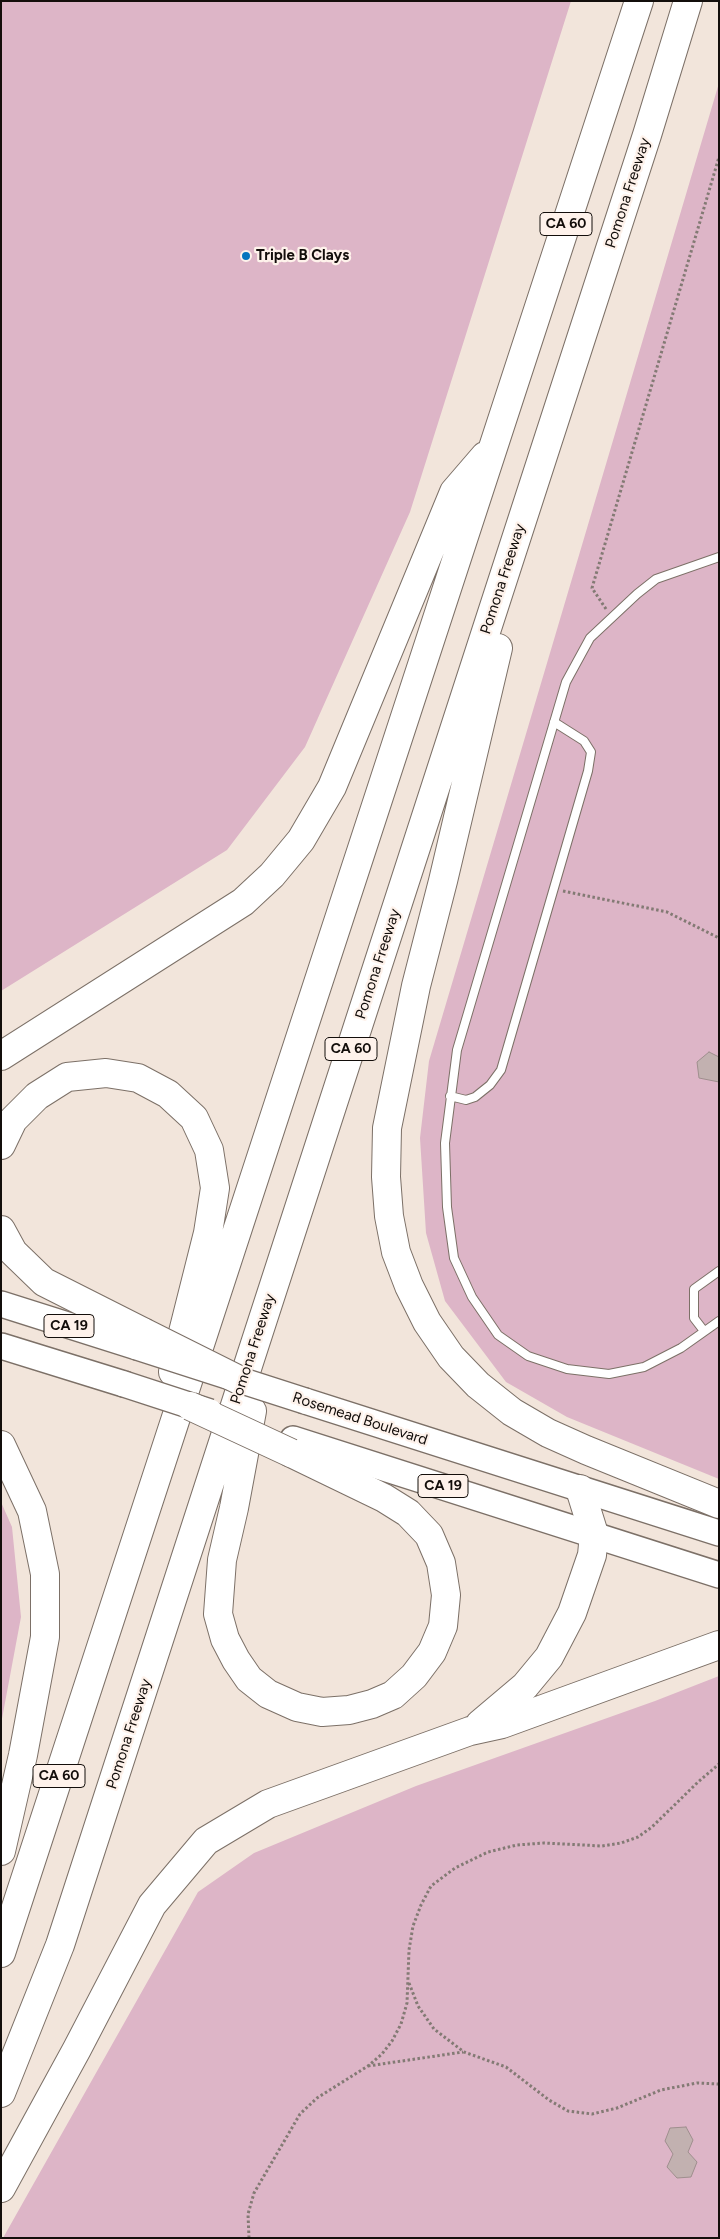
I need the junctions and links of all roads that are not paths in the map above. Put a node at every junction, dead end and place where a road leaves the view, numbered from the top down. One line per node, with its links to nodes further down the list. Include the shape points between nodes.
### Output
1 (639, 1): 3 (highway, CA 60)
2 (688, 1): 4 (highway, Pomona Freeway / CA 60)
3 (493, 447): 7 (highway, via 454,492 332,787 301,840 272,875 243,902); 27 (highway, CA 60)
4 (543, 456): 12 (highway, Pomona Freeway / CA 60); 23 (highway, via 416,986 387,1128 389,1216 399,1261 426,1322 451,1357 478,1385 512,1412 548,1433)
5 (719, 557): 6 (lane, via 656,579 590,638 566,682)
6 (554, 722): 8 (lane, via 457,1050); 8 (lane, via 584,741 591,752 588,771 501,1070 475,1097 466,1100)
7 (1, 1056)
8 (450, 1096): 15 (lane, via 445,1143 447,1207 454,1258 472,1297 498,1335 528,1356 567,1369 608,1374 644,1367 681,1348)
9 (1, 1145): 27 (highway, via 13,1120 37,1096 67,1077 106,1073 138,1078 168,1094 194,1118 208,1150 215,1188 208,1233)
10 (1, 1230): 16 (highway, via 13,1252 44,1282)
11 (719, 1271): 15 (lane, via 694,1289 694,1318)
12 (276, 1280): 21 (highway, via 222,1560 218,1614 225,1639 236,1660 249,1679 268,1694 297,1707 322,1712 372,1704 393,1695 414,1676 432,1652 443,1626 446,1596 441,1562 429,1536 408,1513); 32 (highway, Pomona Freeway / CA 60, via 60,1945)
13 (1, 1304): 16 (main road, CA 19)
14 (719, 1321): 15 (lane)
15 (704, 1331)
16 (140, 1340): 18 (highway, bridge)
17 (1, 1346): 19 (main road, CA 19, bridge)
18 (239, 1380): 22 (main road, Rosemead Boulevard / CA 19, bridge)
19 (190, 1406): 21 (highway, bridge)
20 (1, 1445): 30 (highway, via 32,1511 45,1574 45,1638)
21 (292, 1446): 25 (main road, CA 19)
22 (580, 1489): 24 (main road, Rosemead Boulevard / CA 19); 25 (highway)
23 (719, 1504)
24 (719, 1533)
25 (594, 1534): 26 (main road, CA 19); 29 (highway, via 592,1555 579,1594 553,1650 526,1686)
26 (719, 1575)
27 (116, 1599): 31 (highway, CA 60)
28 (719, 1644): 29 (highway, via 502,1724)
29 (470, 1731): 33 (highway, via 268,1804 206,1841 152,1905)
30 (1, 1851)
31 (1, 1953)
32 (1, 2093)
33 (1, 2188)

